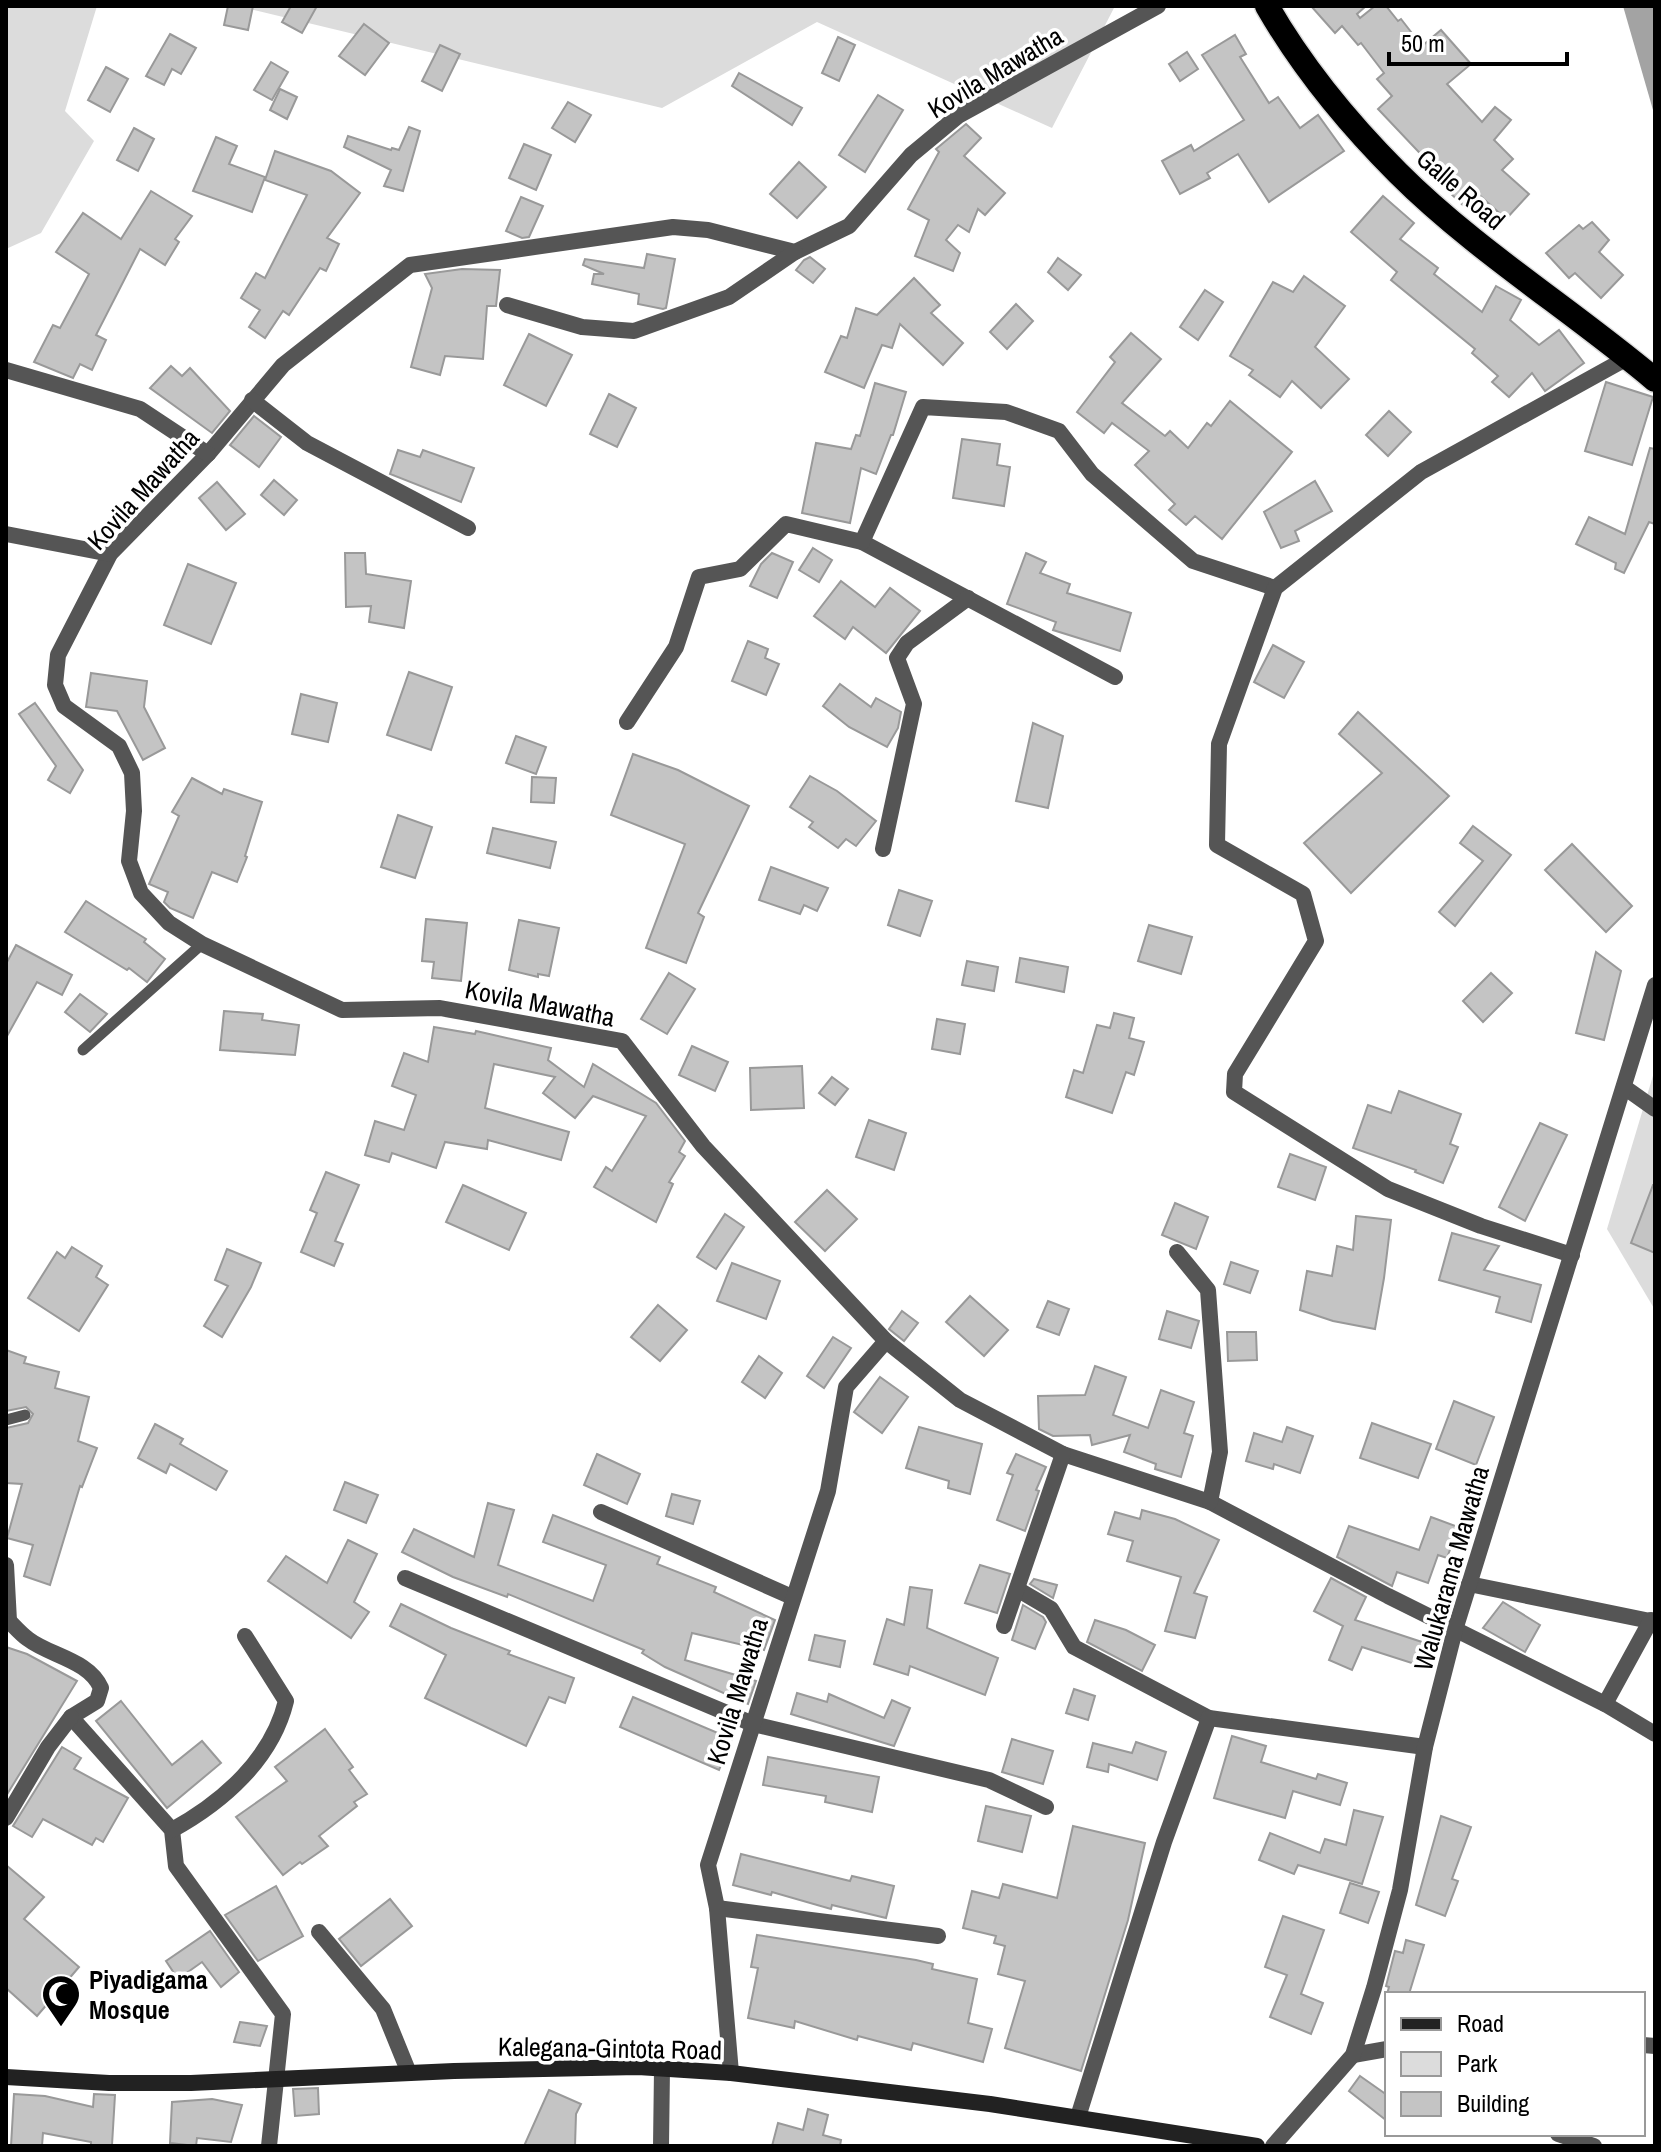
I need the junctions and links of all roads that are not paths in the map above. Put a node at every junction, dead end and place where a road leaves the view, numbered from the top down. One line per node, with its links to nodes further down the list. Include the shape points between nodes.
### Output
1 (1158, 6): 3 (street, Kovila Mawatha, via 958,116 911,155 849,226)
2 (1267, 6): 5 (highway, Galle Road, via 1335,103 1399,174 1479,243)
3 (795, 252): 4 (street, via 729,297 634,331 582,327); 8 (street, Kovila Mawatha, via 708,230 673,227 410,265 283,365)
4 (507, 305)
5 (1629, 357): 7 (highway, Galle Road); 14 (street, via 1421,472)
6 (6, 370): 9 (street, via 140,409)
7 (1655, 380)
8 (252, 400): 9 (street, Kovila Mawatha); 10 (street, via 307,443)
9 (208, 454): 13 (street, Kovila Mawatha)
10 (468, 528)
11 (6, 534): 13 (street)
12 (862, 542): 14 (street, via 923,407 1006,412 1059,431 1092,474 1193,561); 15 (street); 17 (street, via 786,524 740,569 699,577 676,647)
13 (110, 554): 19 (street, Kovila Mawatha, via 58,655 55,685 64,706 119,746 132,773 129,861 141,893 169,923)
14 (1275, 588): 25 (street, via 1219,744 1217,845 1303,894 1316,941 1235,1074 1234,1092 1388,1189)
15 (968, 598): 16 (street); 18 (street, via 907,643 897,658 914,704)
16 (1115, 677)
17 (627, 722)
18 (883, 849)
19 (202, 944): 21 (lane); 26 (street, Kovila Mawatha, via 342,1010 440,1008 622,1041 703,1146)
20 (1655, 985): 22 (street, Walukarama Mawatha)
21 (83, 1050)
22 (1624, 1087): 23 (street); 25 (street, Walukarama Mawatha)
23 (1655, 1109)
24 (1177, 1252): 30 (street, via 1208,1290 1220,1452)
25 (1572, 1255): 34 (street, Walukarama Mawatha)
26 (886, 1341): 29 (street, Kovila Mawatha, via 960,1400); 36 (street, Kovila Mawatha, via 846,1387 828,1491)
27 (25, 1415): 28 (lane)
28 (6, 1420)
29 (1063, 1454): 30 (street, Kovila Mawatha); 35 (street)
30 (1210, 1502): 40 (street, Kovila Mawatha)
31 (601, 1512): 36 (street)
32 (6, 1565): 38 (street)
33 (405, 1578): 45 (street)
34 (1469, 1584): 37 (street); 40 (street, Walukarama Mawatha)
35 (1017, 1589): 39 (street); 44 (street, via 1051,1609 1074,1647)
36 (792, 1597): 45 (street, Kovila Mawatha)
37 (1653, 1621): 42 (street)
38 (8, 1622): 43 (street, via 97,1679 97,1701)
39 (1004, 1626)
40 (1455, 1630): 42 (street, Kovila Mawatha); 47 (street, Walukarama Mawatha)
41 (245, 1636): 50 (street, via 286,1701 281,1724 239,1783)
42 (1605, 1704): 46 (street, Kovila Mawatha)
43 (71, 1717): 49 (street); 50 (street)
44 (1209, 1718): 47 (street); 61 (street, via 1164,1842)
45 (753, 1724): 48 (street, via 989,1780); 51 (street, Kovila Mawatha, via 708,1865)
46 (1655, 1734)
47 (1425, 1747): 55 (street, Walukarama Mawatha, via 1400,1890)
48 (1046, 1807)
49 (6, 1818)
50 (172, 1830): 60 (street, via 176,1866 283,2014)
51 (717, 1908): 53 (street); 58 (street, Kovila Mawatha)
52 (319, 1932): 57 (street, via 383,2009)
53 (938, 1936)
54 (1385, 2049): 55 (street)
55 (1353, 2055): 66 (street, Walukarama Mawatha)
56 (662, 2069): 57 (main road, Kalegana-Gintota Road); 58 (main road, Kalegana-Gintota Road); 64 (street)
57 (409, 2073): 60 (main road, Kalegana-Gintota Road)
58 (731, 2073): 61 (main road, Kalegana-Gintota Road)
59 (6, 2077): 60 (main road, Kalegana-Gintota Road, via 109,2083)
60 (276, 2078): 63 (street)
61 (1078, 2117): 65 (main road, Kalegana-Gintota Road)
62 (1564, 2136): 67 (street)
63 (269, 2146)
64 (661, 2146)
65 (1257, 2146)
66 (1273, 2146)
67 (1594, 2146)

